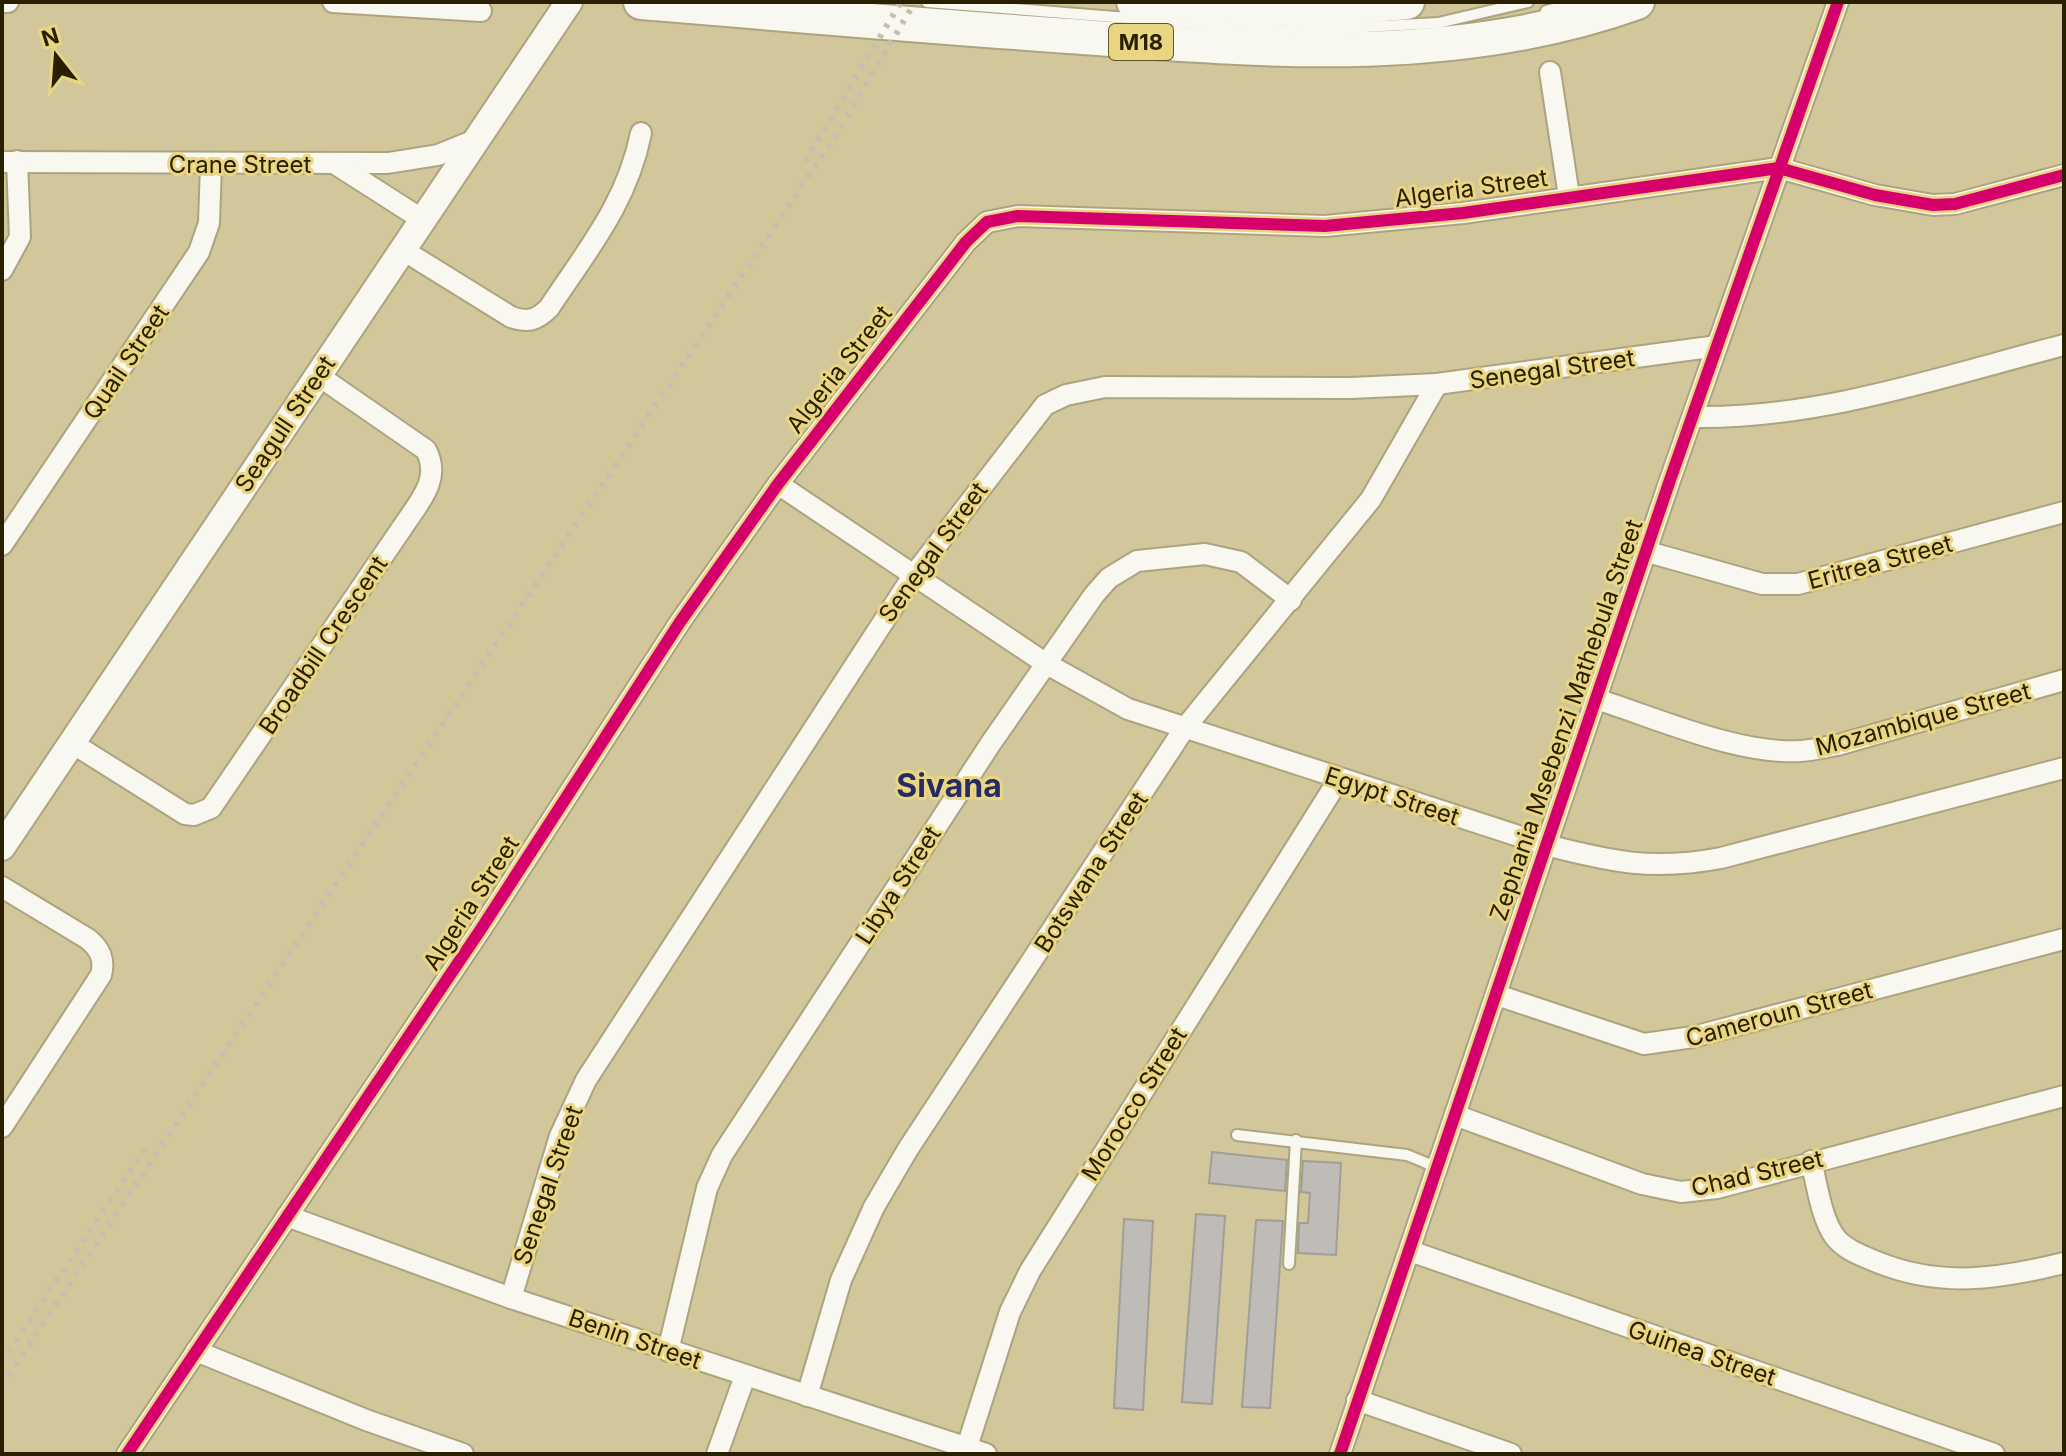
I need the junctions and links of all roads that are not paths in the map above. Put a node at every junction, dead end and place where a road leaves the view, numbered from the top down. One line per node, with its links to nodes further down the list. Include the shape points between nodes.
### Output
1 (333, 2): 12 (street)
2 (569, 2): 17 (street, Seagull Street)
3 (641, 2): 9 (main road, M18, via 1182,45 1349,52 1536,31)
4 (927, 2): 7 (lane, via 1290,31 1438,23)
5 (1134, 2): 6 (main road, M18, via 1311,10)
6 (1407, 2)
7 (1528, 2)
8 (1579, 2): 13 (lane)
9 (1637, 2)
10 (1838, 2): 21 (street, Zephania Msebenzi Mathebula Street)
11 (918, 10): 14 (lane, via 1193,36 1347,41 1440,34)
12 (481, 11)
13 (1540, 12)
14 (1512, 19)
15 (1550, 72): 23 (street)
16 (641, 133): 25 (street, via 634,168 615,208 549,308 534,319 511,317)
17 (475, 140): 20 (street, Crane Street, via 419,160); 24 (street, Seagull Street)
18 (10, 162): 19 (street, Crane Street); 26 (street, via 20,237)
19 (211, 165): 20 (street, Crane Street); 34 (street, Quail Street, via 209,223 199,252)
20 (337, 165): 24 (street)
21 (1779, 168): 22 (street, Algeria Street, via 1933,205); 23 (street, Algeria Street); 28 (street, Zephania Msebenzi Mathebula Street)
22 (2064, 175)
23 (1569, 196): 32 (street, Algeria Street, via 1325,226 996,219 966,242)
24 (423, 220): 25 (street, Seagull Street)
25 (403, 250): 29 (street, Seagull Street)
26 (2, 270)
27 (2064, 345): 31 (street, via 1819,405 1739,418)
28 (1717, 346): 30 (street, Senegal Street); 31 (street, Zephania Msebenzi Mathebula Street)
29 (319, 376): 42 (street, Seagull Street); 42 (street, Broadbill Crescent, via 426,450 432,480 402,528 217,802 203,813 185,814)
30 (1437, 384): 36 (street, Senegal Street, via 1105,387 1066,395 1045,405); 37 (street, Botswana Street, via 1371,499)
31 (1695, 417): 35 (street, Zephania Msebenzi Mathebula Street)
32 (778, 484): 36 (street, Egypt Street); 57 (street, Algeria Street, via 680,622)
33 (2064, 512): 35 (street, Eritrea Street, via 1798,584 1762,584)
34 (2, 545)
35 (1648, 552): 40 (street, Zephania Msebenzi Mathebula Street)
36 (913, 576): 38 (street, Egypt Street); 61 (street, Senegal Street, via 586,1080 560,1136)
37 (1291, 600): 38 (street, Libya Street, via 1260,573 1226,557 1150,557 1109,578); 41 (street, Botswana Street)
38 (1045, 663): 41 (street, Egypt Street, via 1117,704); 63 (street, Libya Street, via 722,1155 707,1188)
39 (2064, 680): 40 (street, Mozambique Street, via 1802,751 1765,750 1729,741)
40 (1596, 699): 45 (street, Zephania Msebenzi Mathebula Street)
41 (1184, 729): 44 (street, Egypt Street); 65 (street, Botswana Street, via 874,1207 841,1280)
42 (72, 743): 46 (street, Seagull Street)
43 (2064, 768): 45 (street, Egypt Street, via 1696,863 1646,866)
44 (1339, 779): 45 (street, Egypt Street); 67 (street, Morocco Street, via 1019,1290)
45 (1546, 845): 49 (street, Zephania Msebenzi Mathebula Street)
46 (2, 847)
47 (2, 887): 52 (street, via 96,945 104,965)
48 (2064, 939): 49 (street, Cameroun Street, via 1657,1044 1625,1039)
49 (1497, 995): 51 (street, Zephania Msebenzi Mathebula Street)
50 (2064, 1096): 55 (street, Chad Street)
51 (1455, 1115): 55 (street, Chad Street, via 1663,1190 1717,1188); 56 (street, Zephania Msebenzi Mathebula Street)
52 (2, 1127)
53 (1237, 1135): 54 (lane)
54 (1296, 1140): 56 (lane, via 1407,1155); 60 (lane)
55 (1811, 1161): 59 (street, via 1834,1236 1872,1260 1953,1280 1995,1278)
56 (1436, 1167): 58 (street, Zephania Msebenzi Mathebula Street)
57 (287, 1216): 61 (street, Benin Street); 62 (street, Algeria Street)
58 (1410, 1251): 66 (street, Zephania Msebenzi Mathebula Street); 73 (street, Guinea Street)
59 (2064, 1263)
60 (1289, 1264)
61 (511, 1298): 63 (street, Benin Street)
62 (196, 1351): 68 (street, Algeria Street); 69 (street)
63 (668, 1351): 64 (street, Benin Street)
64 (745, 1376): 65 (street, Benin Street); 70 (street)
65 (807, 1396): 67 (street, Benin Street)
66 (1357, 1400): 71 (street, Zephania Msebenzi Mathebula Street); 72 (street)
67 (977, 1451)
68 (127, 1454)
69 (463, 1454)
70 (717, 1454)
71 (1340, 1454)
72 (1511, 1454)
73 (1994, 1454)

